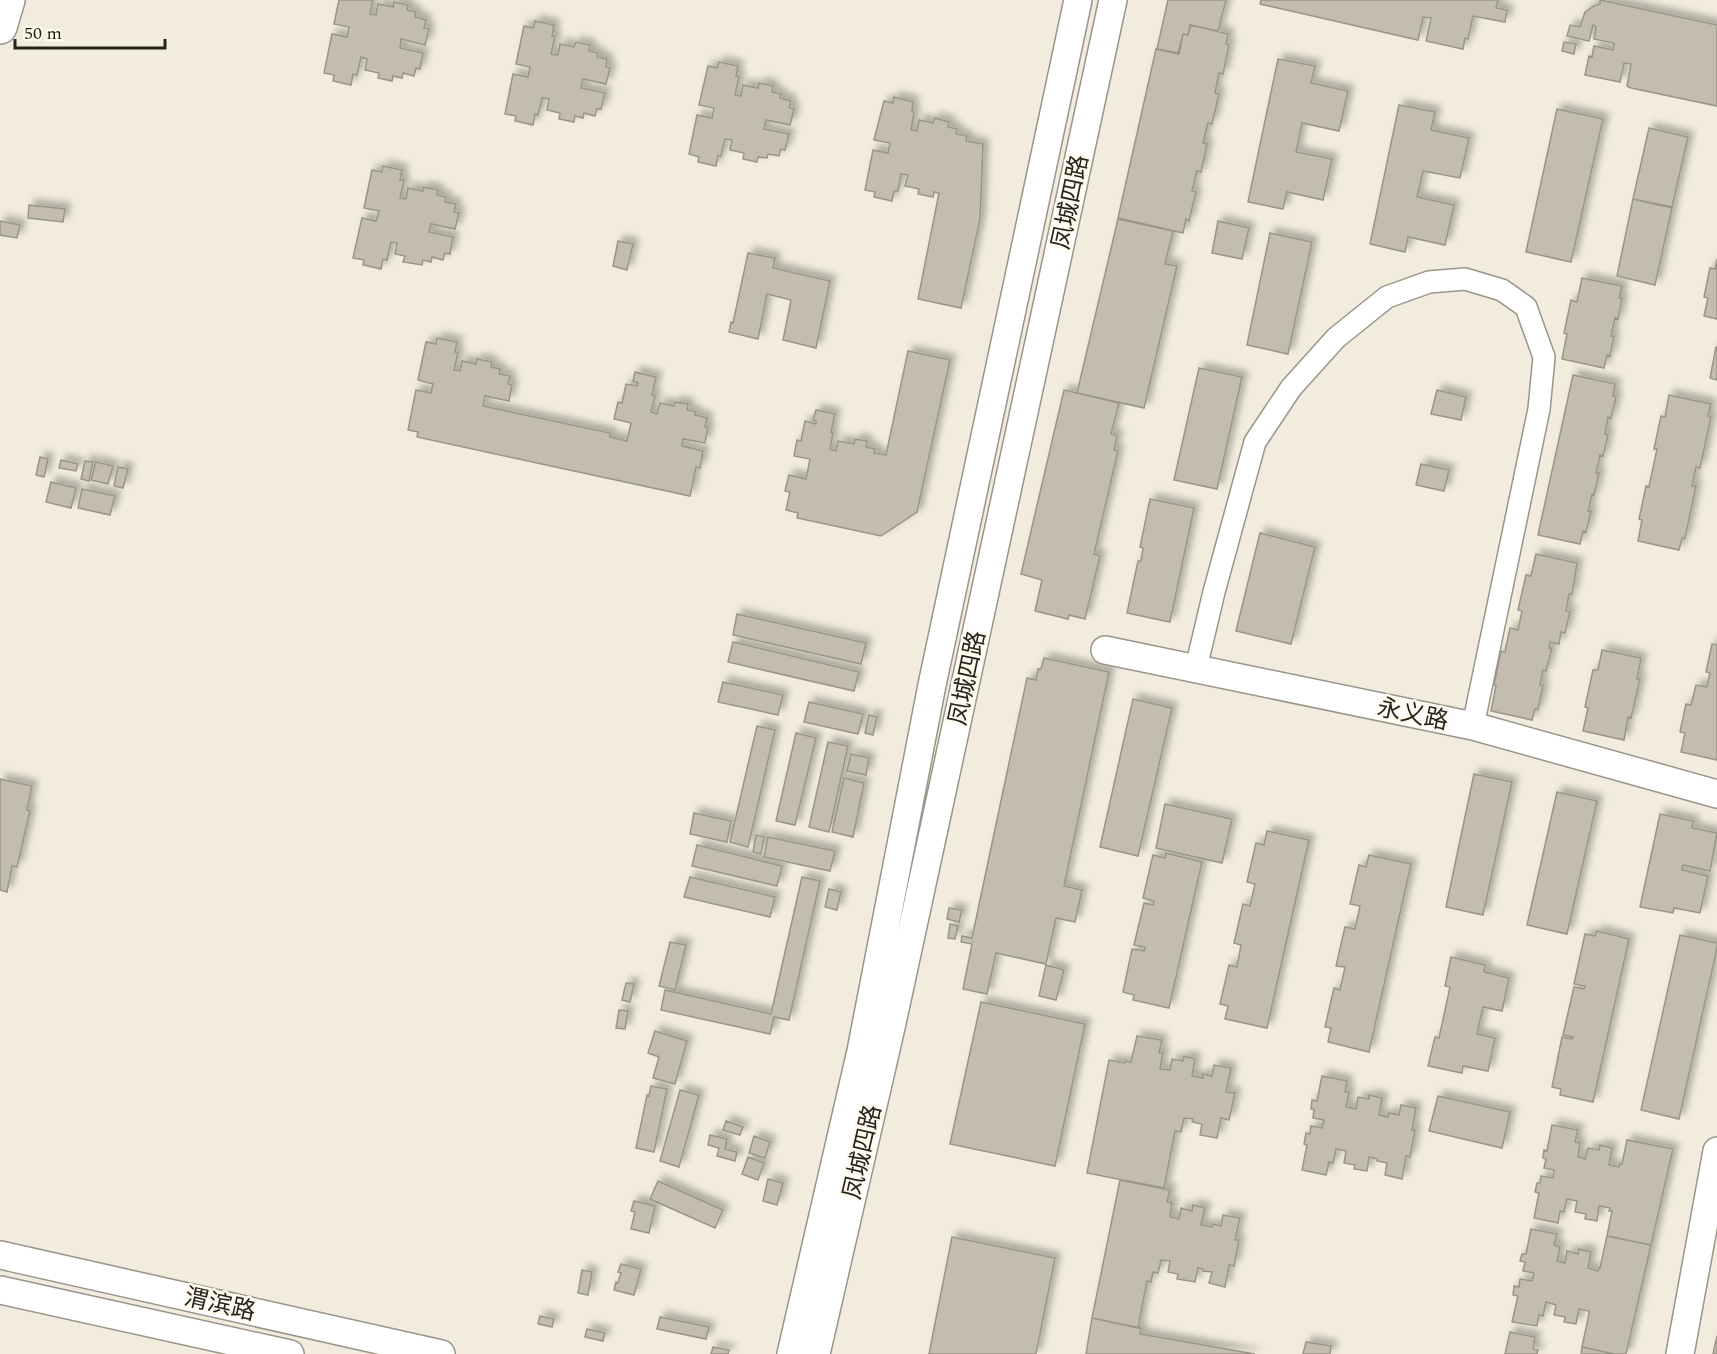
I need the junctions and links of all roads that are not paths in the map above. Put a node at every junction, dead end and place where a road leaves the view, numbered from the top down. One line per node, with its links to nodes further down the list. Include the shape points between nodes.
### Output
1 (8, 0): 4 (main road)
2 (1078, 0): 14 (street, 凤城四路, via 932,685 861,1051)
3 (1113, 0): 15 (street, 凤城四路, via 892,1023)
4 (0, 27)
5 (1105, 650): 6 (street, 永义路)
6 (1196, 668): 7 (street, 永义路); 7 (street, via 1255,442 1290,388 1336,338 1387,297 1430,282 1465,279 1502,290 1526,307 1544,357 1539,409)
7 (1473, 726): 8 (street, 永义路)
8 (1717, 794)
9 (1717, 1151): 16 (street)
10 (0, 1255): 13 (street, 渭滨路)
11 (0, 1290): 12 (street, 渭滨路)
12 (290, 1354)
13 (441, 1354)
14 (791, 1354)
15 (816, 1354)
16 (1680, 1354)

